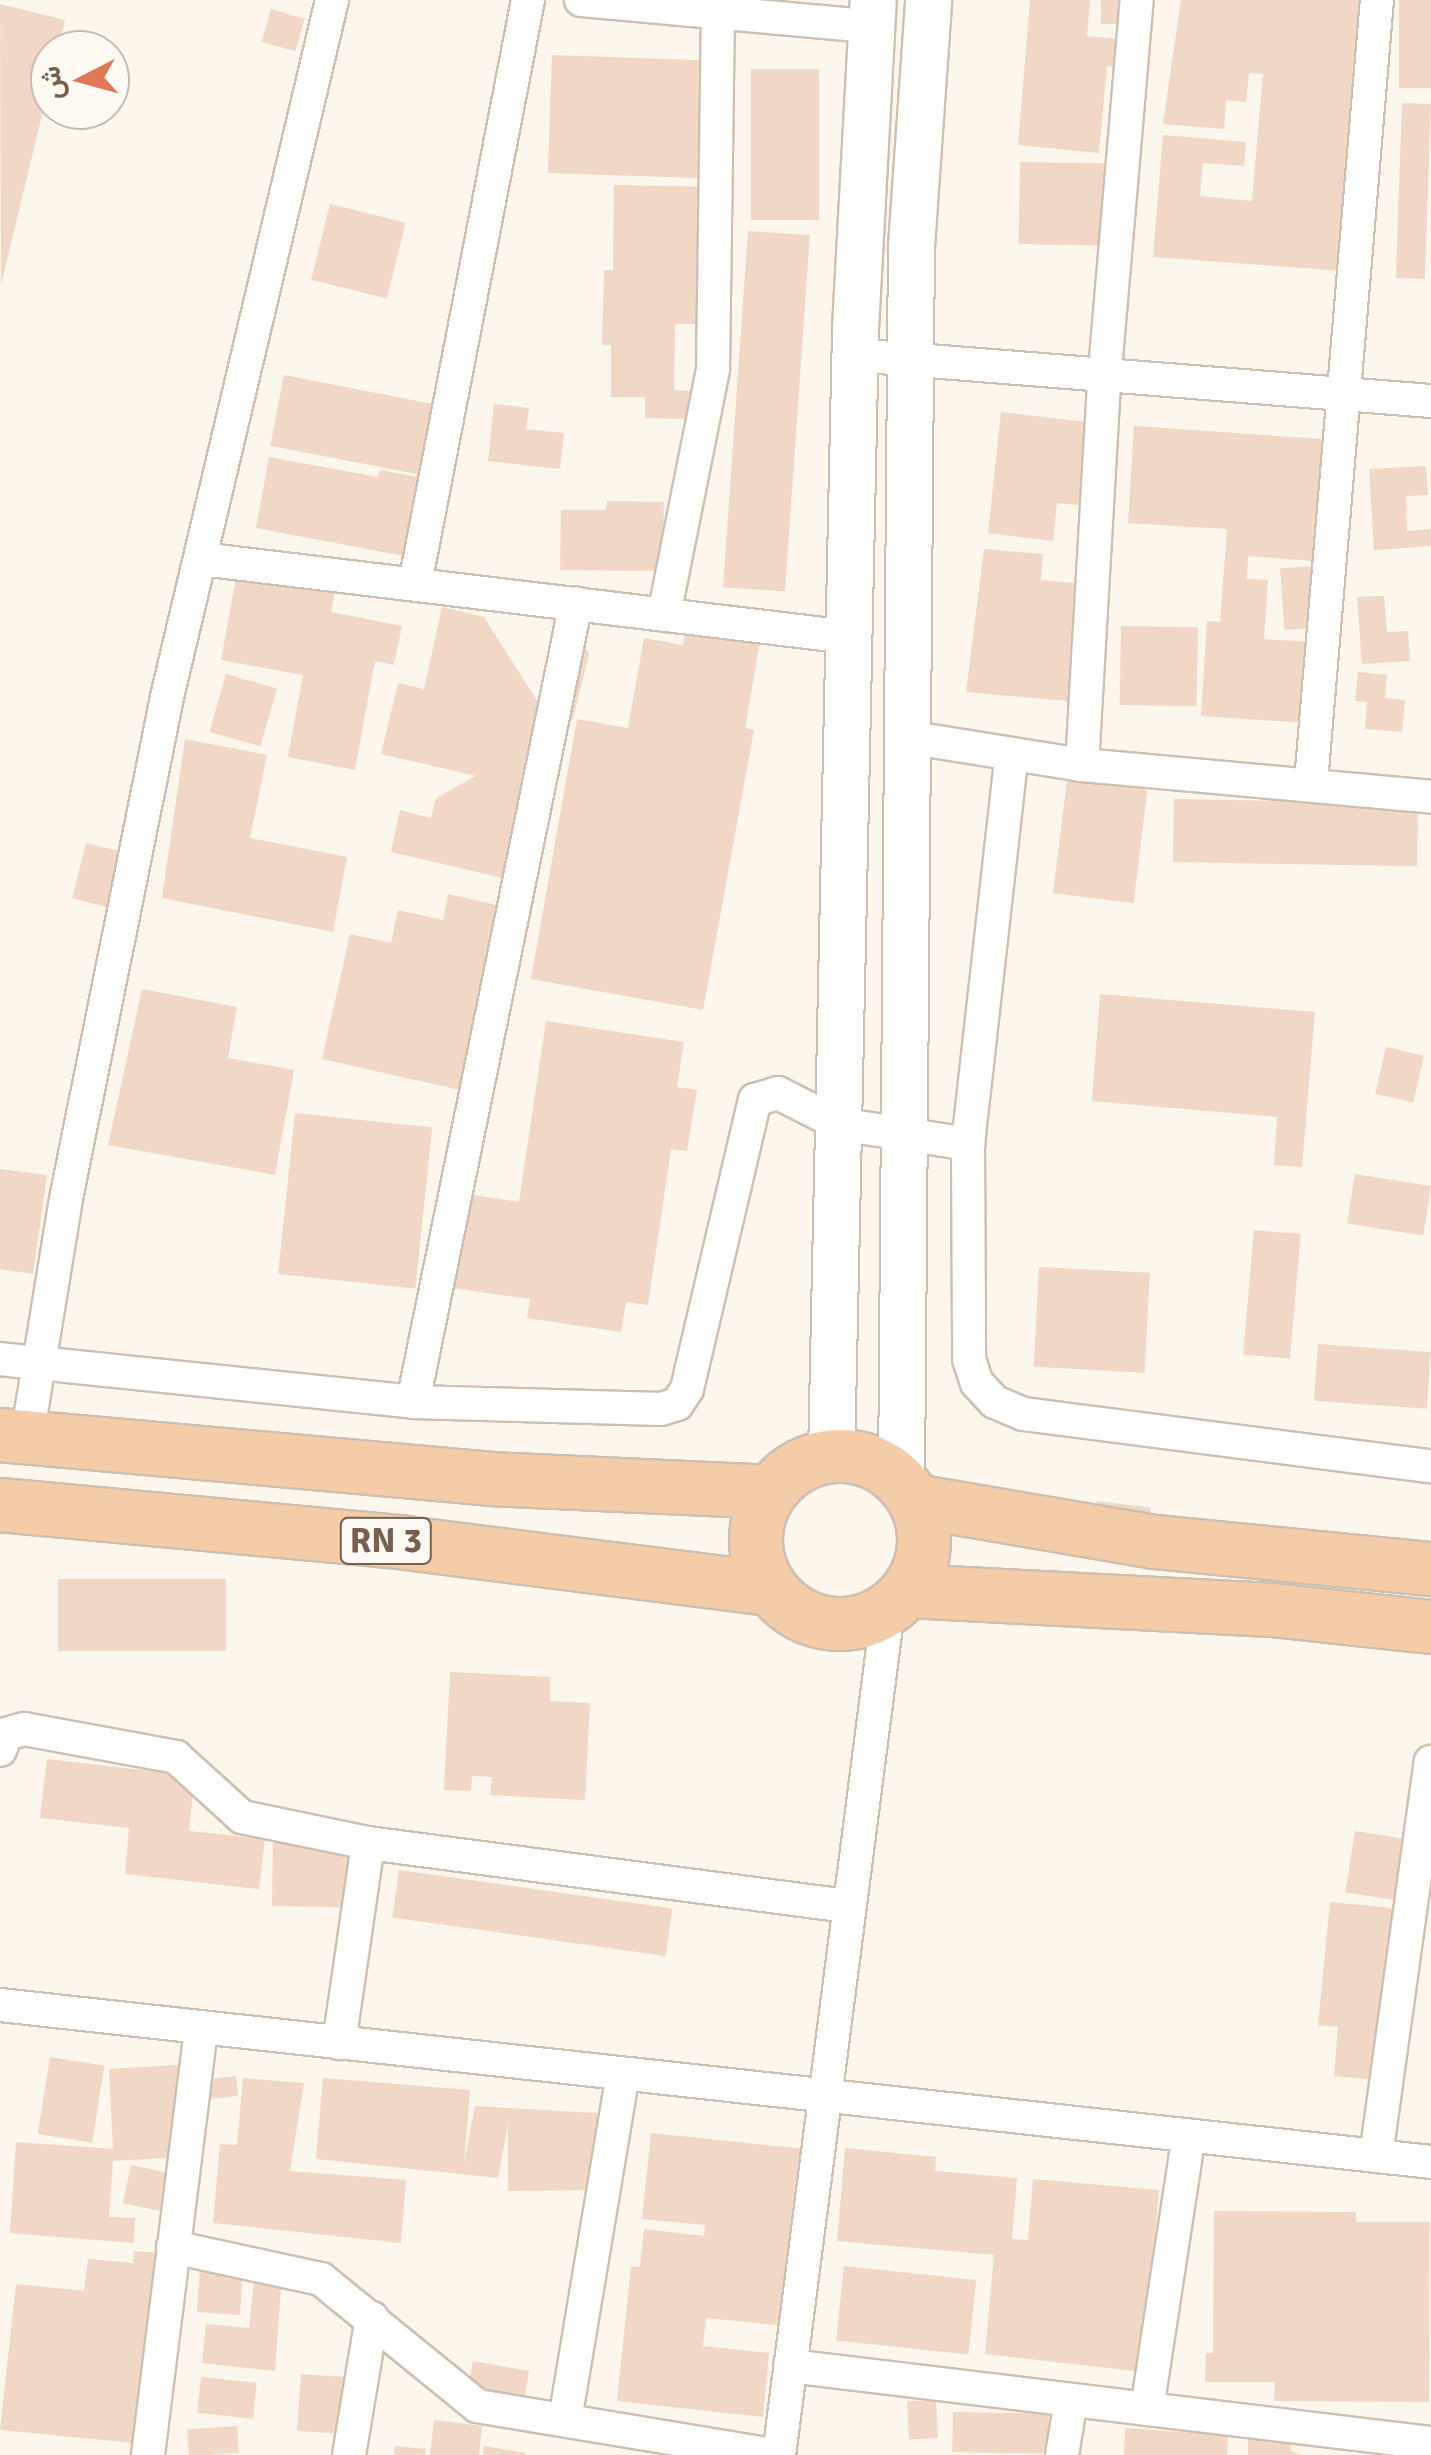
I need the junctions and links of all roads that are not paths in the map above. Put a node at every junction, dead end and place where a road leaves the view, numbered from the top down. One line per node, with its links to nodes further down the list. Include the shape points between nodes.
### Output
1 (332, 0): 14 (street)
2 (528, 0): 15 (street)
3 (581, 0): 7 (street)
4 (928, 0): 10 (main road)
5 (1137, 0): 11 (street)
6 (1376, 0): 12 (street)
7 (730, 9): 8 (street); 17 (street, via 713,370)
8 (871, 13): 9 (main road)
9 (854, 355): 10 (street); 18 (main road)
10 (910, 360): 11 (street); 19 (main road)
11 (1105, 370): 12 (street); 21 (street)
12 (1342, 393): 13 (street); 22 (street)
13 (1431, 402)
14 (201, 559): 15 (street); 28 (street, via 82,1122)
15 (415, 584): 16 (street)
16 (576, 603): 17 (street); 29 (street)
17 (664, 615): 18 (street)
18 (848, 637): 24 (main road)
19 (907, 738): 20 (street); 25 (main road)
20 (1012, 754): 21 (street); 26 (street)
21 (1082, 766): 22 (street)
22 (1311, 782): 23 (street)
23 (1431, 797)
24 (839, 1124): 25 (street); 29 (street, via 778,1093 755,1100 677,1404 662,1410); 31 (main road)
25 (904, 1132): 26 (street); 33 (main road)
26 (968, 1144): 32 (street, via 969,1359 976,1382 995,1402 1024,1414)
27 (0, 1359): 28 (street)
28 (39, 1363): 29 (street); 30 (street)
29 (413, 1402)
30 (14, 1436): 34 (highway, RN 3, via 490,1479)
31 (831, 1456): 33 (highway, via 881,1466); 34 (highway, via 797,1467)
32 (1431, 1466)
33 (908, 1491): 36 (highway, via 1155,1542); 38 (highway, via 923,1546)
34 (770, 1492): 37 (highway, via 757,1524 757,1558)
35 (0, 1505): 37 (highway, RN 3, via 406,1542)
36 (1431, 1570)
37 (771, 1589): 38 (highway, via 789,1608 826,1623 864,1622)
38 (898, 1601): 39 (highway, via 1272,1610); 43 (street)
39 (1431, 1626)
40 (0, 1750): 42 (street, via 6,1734 24,1729 176,1757 242,1816)
41 (1431, 1762): 50 (street)
42 (368, 1843): 43 (street); 46 (street)
43 (848, 1906): 48 (street)
44 (0, 2005): 45 (street)
45 (201, 2028): 46 (street); 52 (street)
46 (340, 2042): 47 (street)
47 (623, 2074): 48 (street); 57 (street)
48 (822, 2099): 49 (street); 54 (street)
49 (1189, 2136): 50 (street); 56 (street)
50 (1376, 2156): 51 (street)
51 (1431, 2162)
52 (174, 2247): 53 (street, via 296,2270 342,2292); 59 (street)
53 (372, 2318): 57 (street, via 477,2406); 60 (street)
54 (790, 2366): 55 (street); 61 (street)
55 (1071, 2400): 56 (street); 62 (street)
56 (1147, 2409): 58 (street)
57 (565, 2420): 61 (street)
58 (1431, 2443)
59 (148, 2455)
60 (350, 2455)
61 (776, 2455)
62 (1062, 2455)

